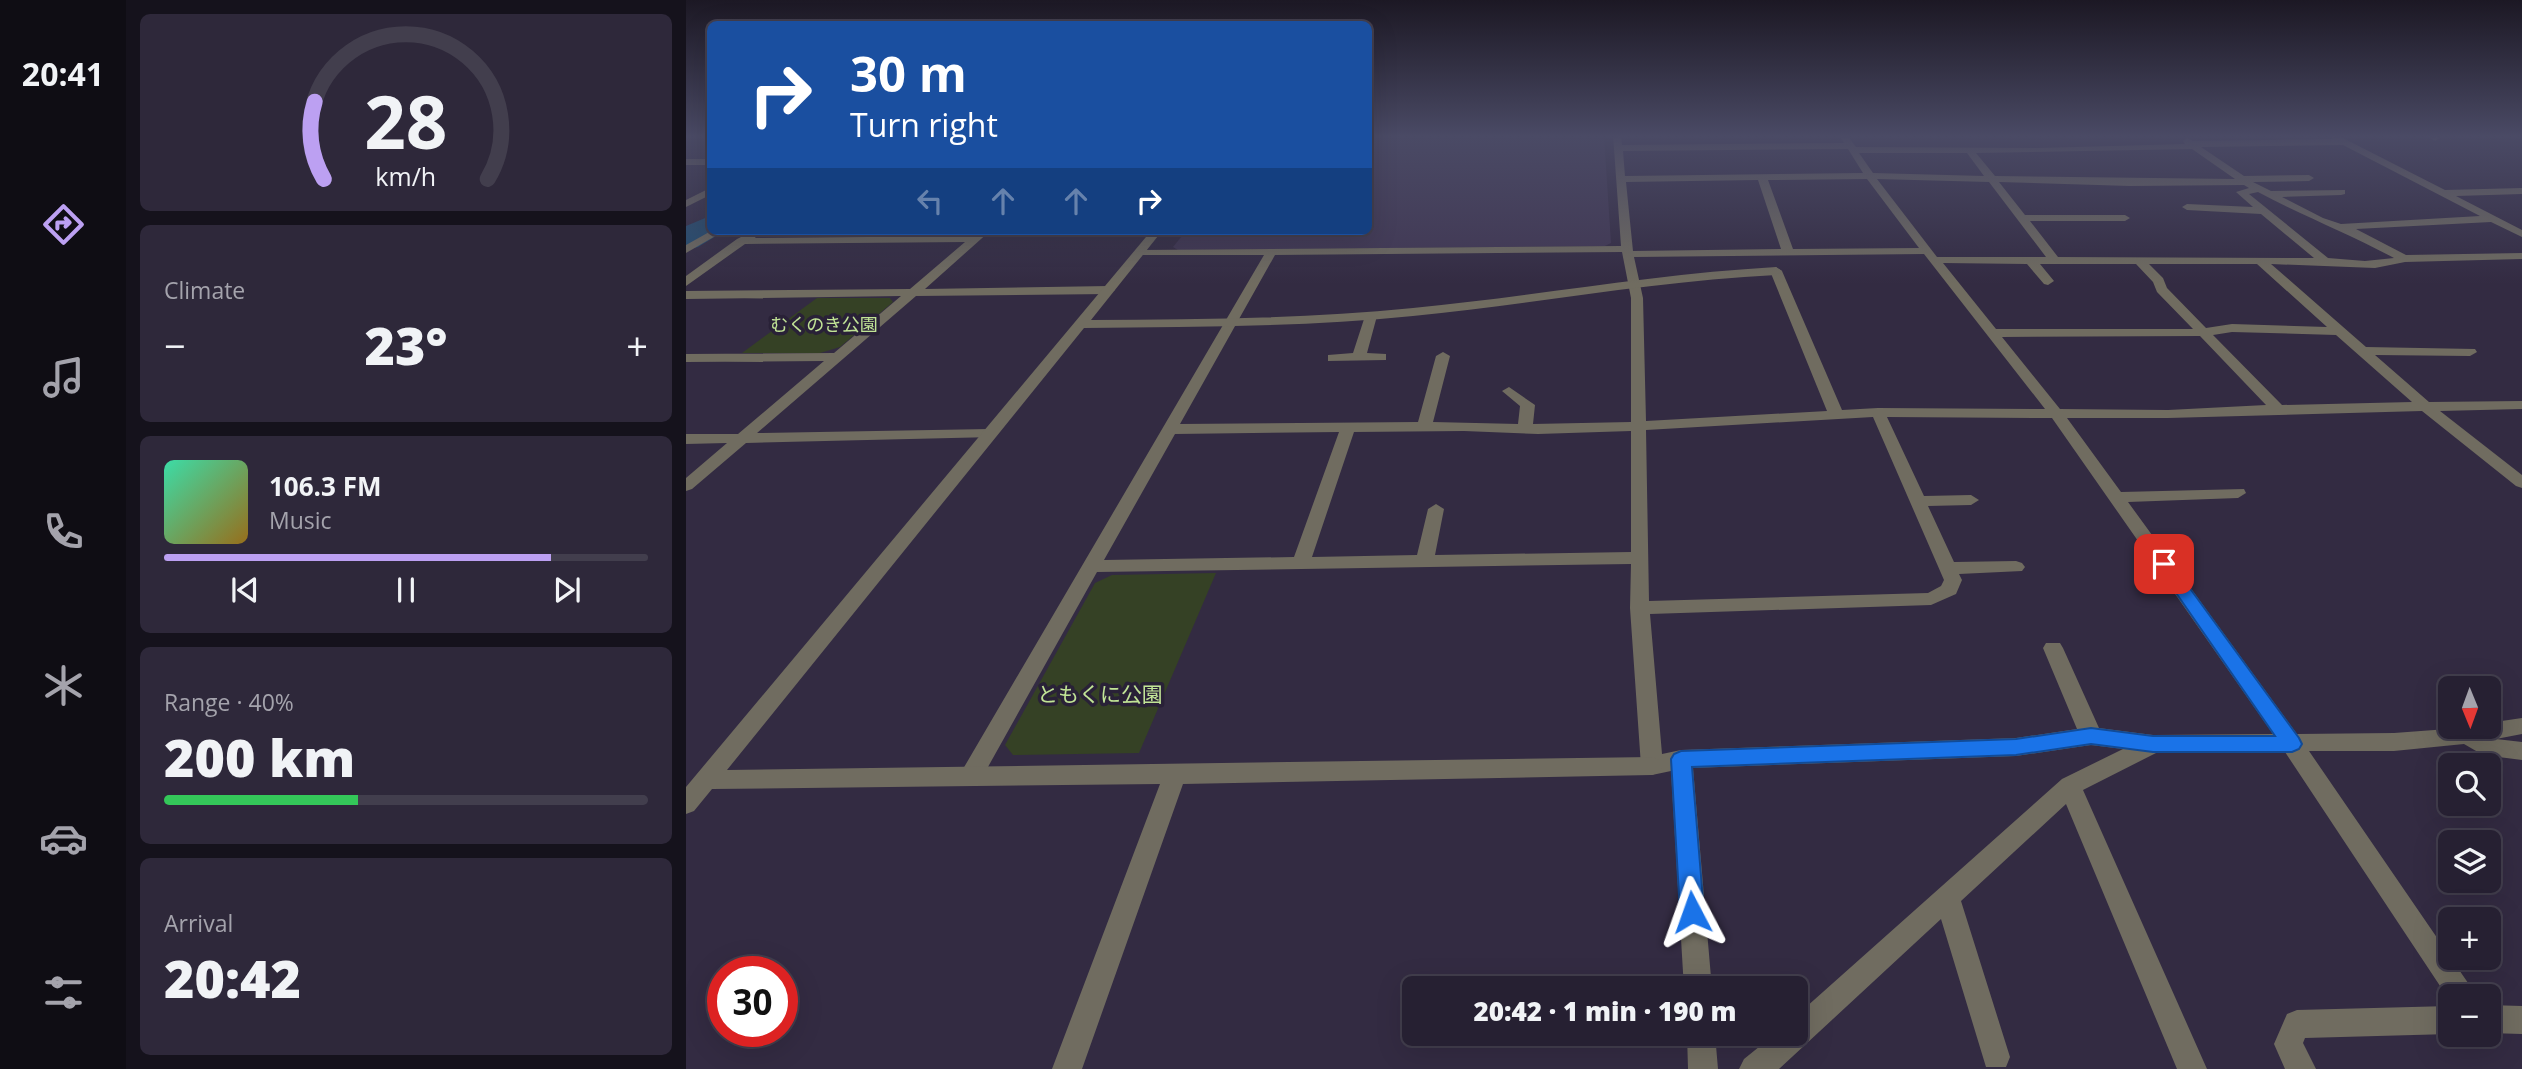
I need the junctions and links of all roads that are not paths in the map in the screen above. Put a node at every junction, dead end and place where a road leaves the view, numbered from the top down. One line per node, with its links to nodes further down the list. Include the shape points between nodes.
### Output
1 (1621, 185): 26 (street)
2 (1765, 185): 29 (street)
3 (1877, 185): 30 (street)
4 (1997, 185): 15 (street)
5 (2252, 185): 8 (street)
6 (2323, 185): 8 (street, via 2336,192)
7 (2428, 185): 11 (street)
8 (2264, 191): 14 (street, via 2241,192); 18 (street)
9 (2522, 191): 11 (street)
10 (707, 193): 12 (street)
11 (2444, 193): 17 (street)
12 (686, 204)
13 (2187, 207): 14 (street)
14 (2263, 211): 37 (street)
15 (2022, 218): 16 (street); 34 (street)
16 (2125, 218)
17 (2494, 219): 18 (street); 19 (street)
18 (2340, 226): 32 (street)
19 (2522, 234)
20 (712, 235): 25 (street)
21 (751, 235): 24 (street)
22 (980, 235): 24 (street); 42 (street)
23 (1154, 235): 27 (street)
24 (741, 241): 39 (street)
25 (686, 250)
26 (1627, 251): 28 (street); 29 (street); 40 (street)
27 (1140, 252): 28 (street); 41 (street)
28 (1271, 252): 45 (street)
29 (1788, 252): 30 (street)
30 (1931, 255): 33 (street); 49 (street)
31 (2522, 256): 32 (street)
32 (2404, 259): 37 (street, via 2374,264)
33 (2031, 261): 34 (street); 38 (street)
34 (2055, 261): 35 (street)
35 (2140, 261): 36 (street); 48 (street)
36 (2260, 261): 37 (street); 47 (street)
37 (2325, 261)
38 (2048, 281)
39 (686, 282)
40 (1634, 283): 44 (street); 64 (street, via 1776,271); 66 (street)
41 (1109, 290): 42 (street); 46 (street)
42 (913, 292): 43 (street); 53 (street)
43 (686, 295)
44 (1371, 316): 45 (street); 54 (street)
45 (1230, 323): 46 (street); 69 (street)
46 (1081, 324): 70 (street)
47 (2340, 331): 48 (street, via 2232,328); 50 (street)
48 (2203, 332): 49 (street); 61 (street)
49 (1992, 333): 63 (street)
50 (2363, 351): 51 (street); 59 (street)
51 (2470, 352)
52 (1443, 356): 65 (street)
53 (836, 357): 56 (street); 71 (street)
54 (1359, 357): 55 (street); 57 (street)
55 (1381, 357)
56 (686, 358)
57 (1333, 358)
58 (1509, 391): 68 (street, via 1528,405)
59 (2424, 405): 60 (street); 61 (street); 73 (street)
60 (2522, 405)
61 (2278, 409): 63 (street)
62 (1878, 412): 63 (street); 64 (street); 78 (street)
63 (2056, 413): 76 (street)
64 (1836, 414): 66 (street)
65 (1424, 426): 67 (street); 68 (street)
66 (1640, 426): 68 (street); 80 (street)
67 (1348, 427): 69 (street); 82 (street)
68 (1525, 428)
69 (1172, 429): 83 (street)
70 (989, 434): 71 (street); 100 (street)
71 (741, 438): 72 (street); 74 (street)
72 (686, 439)
73 (2522, 483)
74 (686, 486)
75 (2238, 493): 76 (street)
76 (2116, 497): 94 (street)
77 (1971, 500): 78 (street)
78 (1917, 501): 85 (street)
79 (1436, 509): 81 (street)
80 (1641, 558): 81 (street); 86 (street)
81 (1425, 561): 82 (street)
82 (1301, 563): 83 (street)
83 (1091, 566): 99 (street)
84 (2016, 567): 85 (street)
85 (1947, 568): 86 (street, via 1953,580 1949,590 1931,599)
86 (1640, 608): 97 (street)
87 (2053, 648): 90 (street)
88 (2522, 726): 89 (street)
89 (2501, 730)
90 (2091, 736): 93 (street); 96 (street, via 2016,747)
91 (2438, 738): 94 (street)
92 (2473, 739): 95 (street, via 2483,746)
93 (2153, 744): 94 (street); 101 (street)
94 (2292, 744): 105 (street)
95 (2522, 751)
96 (1681, 759): 97 (street); 104 (street)
97 (1652, 766): 98 (street)
98 (1175, 775): 99 (street); 111 (street)
99 (971, 776): 100 (street)
100 (696, 781): 102 (street)
101 (2070, 786): 103 (street); 114 (street)
102 (686, 804)
103 (1947, 896): 110 (street); 113 (street)
104 (1697, 976)
105 (2455, 984)
106 (2501, 1019): 108 (street)
107 (2438, 1020): 115 (street, via 2297,1024 2288,1044)
108 (2522, 1020)
109 (1702, 1046): 112 (street)
110 (1996, 1057)
111 (1067, 1069)
112 (1703, 1069)
113 (1754, 1069)
114 (2192, 1069)
115 (2301, 1069)

